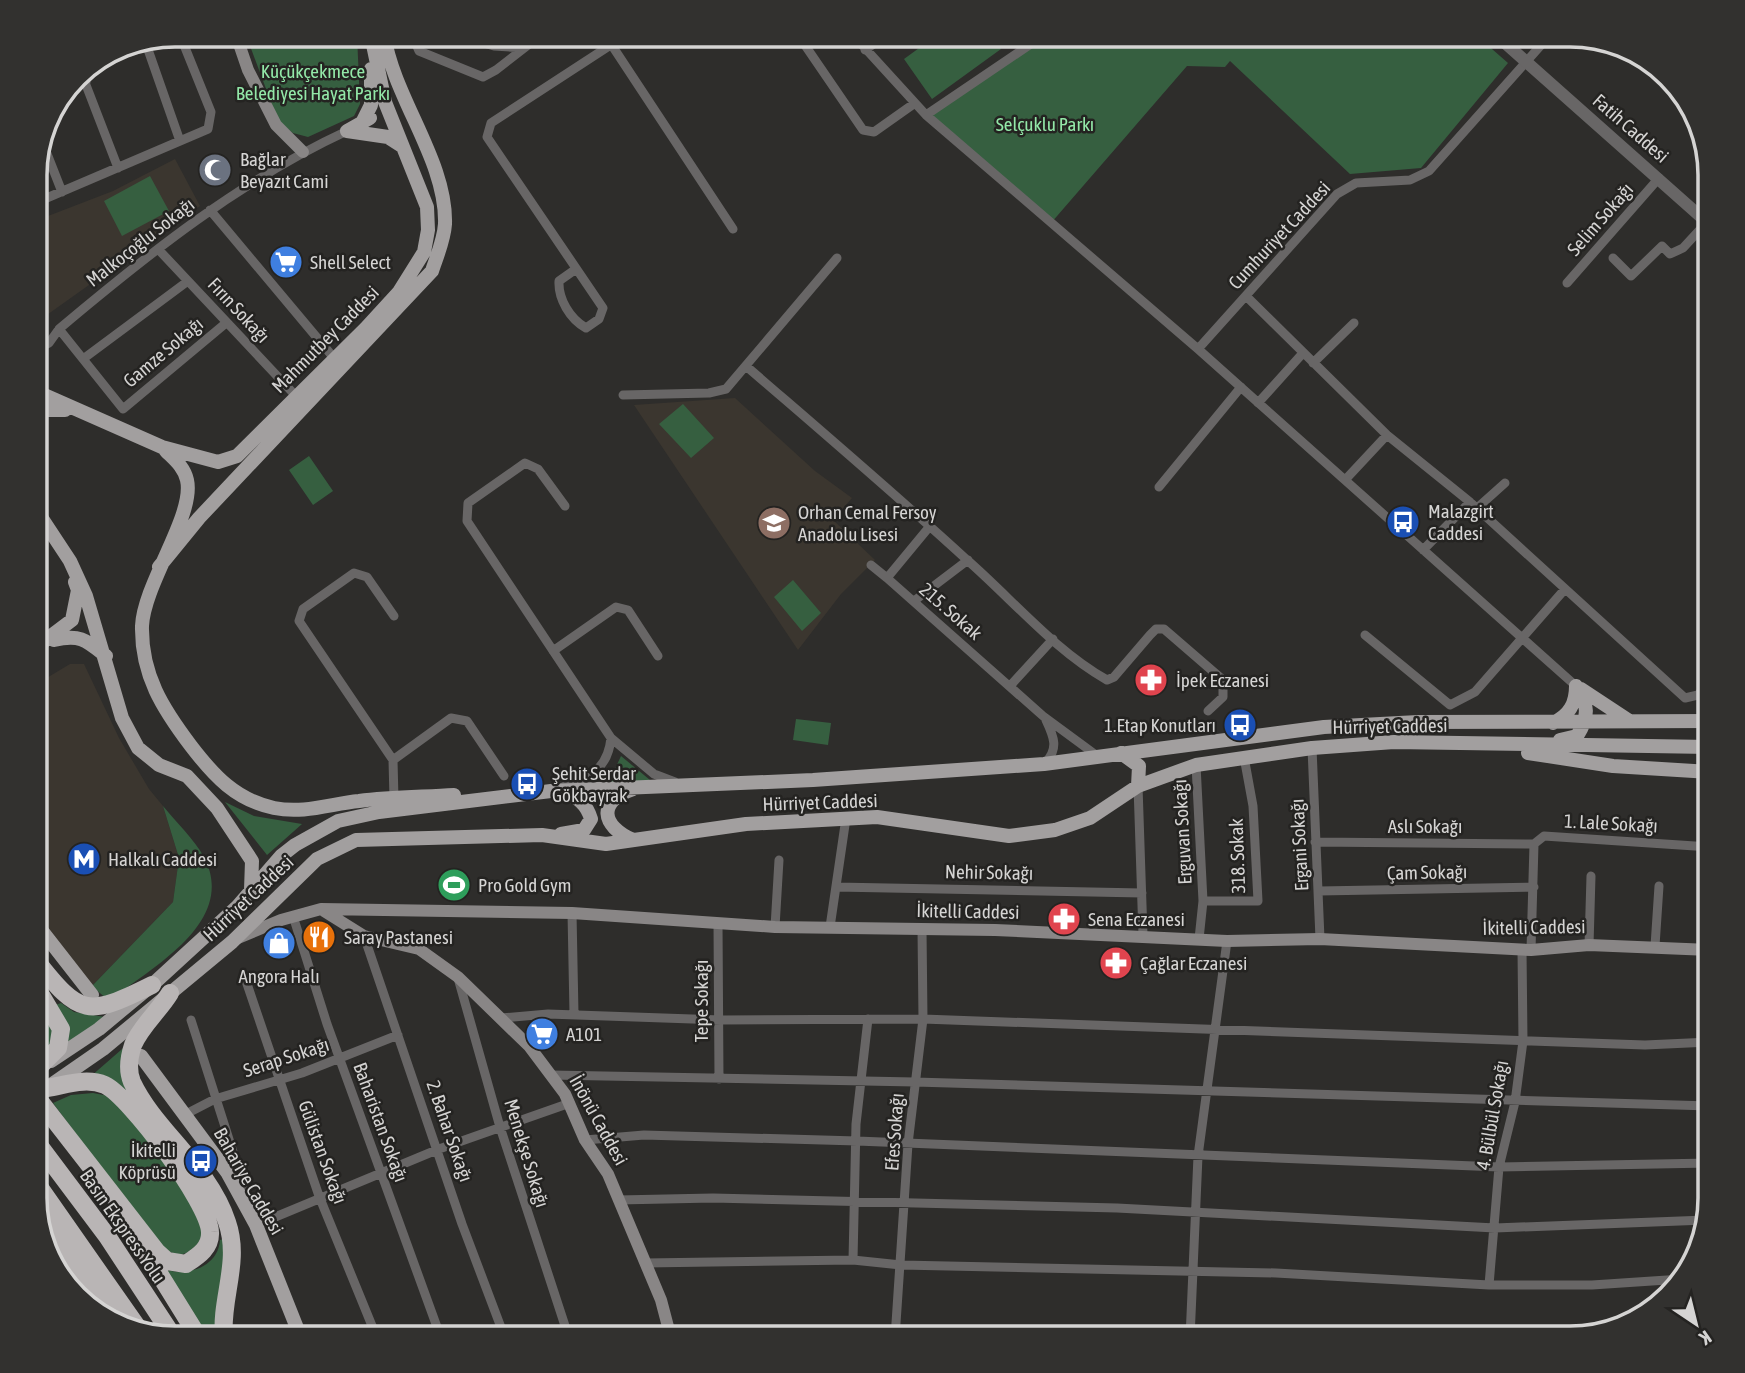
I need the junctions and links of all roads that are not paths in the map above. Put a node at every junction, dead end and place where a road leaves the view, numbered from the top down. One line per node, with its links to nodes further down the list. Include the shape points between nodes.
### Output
1 (1026, 47): 23 (street)
2 (1509, 47): 19 (street, Fatih Caddesi)
3 (1539, 47): 19 (street, Cumhuriyet Caddesi)
4 (185, 48): 27 (street, via 211,112 208,129)
5 (240, 48): 29 (main road, via 276,125)
6 (373, 48): 18 (main road, Mahmutbey Caddesi)
7 (387, 48): 22 (main road, Mahmutbey Caddesi)
8 (418, 48): 10 (street, via 483,76)
9 (520, 48): 10 (street)
10 (524, 48)
11 (605, 48): 42 (street, via 491,123 488,137)
12 (613, 48): 37 (street)
13 (807, 48): 21 (street, via 863,130 874,132)
14 (863, 48): 17 (street)
15 (868, 48): 17 (street)
16 (148, 50): 27 (street)
17 (865, 50): 21 (street)
18 (373, 51): 24 (main road, Mahmutbey Caddesi); 25 (main road, via 370,105)
19 (1526, 62): 32 (street, Fatih Caddesi); 45 (street, Cumhuriyet Caddesi, via 1429,171 1410,180 1356,183 1337,194)
20 (87, 84): 31 (street)
21 (915, 103): 23 (street)
22 (409, 112): 24 (main road); 76 (main road, Mahmutbey Caddesi, via 436,172 444,205 445,226 432,271 199,518)
23 (926, 115): 50 (street)
24 (390, 117): 25 (main road); 26 (main road); 28 (main road, Mahmutbey Caddesi)
25 (363, 121): 26 (main road)
26 (347, 131): 28 (main road, via 388,136); 29 (street, Malkoçoğlu Sokağı)
27 (180, 141): 31 (street)
28 (402, 146): 52 (main road, Mahmutbey Caddesi, via 427,208 424,252 399,292)
29 (303, 152): 35 (street, Malkoçoğlu Sokağı)
30 (49, 159): 33 (street)
31 (118, 168): 33 (street)
32 (1659, 178): 36 (street, Fatih Caddesi); 44 (street, Selim Sokağı)
33 (62, 192): 34 (street)
34 (48, 198)
35 (211, 210): 39 (street, Malkoçoğlu Sokağı); 52 (street)
36 (1698, 214)
37 (733, 229)
38 (1698, 233): 41 (street, via 1670,254 1662,246 1631,276)
39 (158, 248): 43 (street, Fırın Sokağı); 48 (street, Malkoçoğlu Sokağı)
40 (836, 258): 55 (street)
41 (1613, 258)
42 (576, 269): 42 (street, via 559,281 558,293 577,323 586,328 599,319 603,308)
43 (188, 281): 46 (street, Fırın Sokağı); 53 (street)
44 (1567, 283)
45 (1246, 296): 50 (street, Cumhuriyet Caddesi); 51 (street)
46 (226, 323): 53 (street, Gamze Sokağı, via 123,409); 57 (street, Fırın Sokağı)
47 (1354, 323): 54 (street)
48 (59, 329): 49 (street, Malkoçoğlu Sokağı); 53 (street)
49 (48, 344)
50 (1198, 349): 56 (street)
51 (1303, 353): 54 (street); 60 (street)
52 (334, 358): 57 (main road, Mahmutbey Caddesi)
53 (83, 359)
54 (1312, 363): 63 (street)
55 (746, 366): 58 (street, via 726,389); 70 (street)
56 (1241, 387): 60 (street); 67 (street)
57 (295, 395): 64 (main road, Mahmutbey Caddesi, via 237,456 218,462)
58 (623, 395)
59 (48, 397): 62 (main road, Mahmutbey Caddesi)
60 (1258, 403): 65 (street)
61 (48, 410): 62 (main road)
62 (74, 410): 64 (main road, Mahmutbey Caddesi)
63 (1387, 435): 65 (street); 68 (street)
64 (162, 447): 76 (main road, via 182,467 188,482 186,500)
65 (1345, 480): 72 (street)
66 (1505, 483): 68 (street)
67 (1159, 486)
68 (1474, 505): 72 (street); 78 (street)
69 (565, 506): 86 (street, via 538,469 524,463 468,503 467,521)
70 (929, 526): 73 (street); 77 (street)
71 (48, 528): 74 (main road)
72 (1423, 550): 82 (street)
73 (968, 560): 79 (street); 83 (street)
74 (70, 561): 84 (main road, via 78,590 76,611 65,629); 87 (main road)
75 (871, 565): 77 (street, 215. Sokak)
76 (159, 567): 115 (main road, via 142,625 145,667 167,713 229,790 257,803 292,810)
77 (887, 578): 79 (street, 215. Sokak)
78 (1565, 589): 82 (street); 91 (street, via 1685,698)
79 (914, 601): 89 (street, 215. Sokak)
80 (394, 616): 106 (street, via 367,577 354,573 303,609 299,621)
81 (1365, 635): 82 (street, via 1450,705 1475,692)
82 (1522, 638): 90 (street)
83 (1053, 639): 89 (street); 92 (street, via 1107,680 1120,672 1157,629 1164,629 1223,680 1223,697)
84 (48, 640)
85 (48, 643): 87 (main road, via 72,636)
86 (553, 651): 88 (street, via 616,607 628,610); 98 (street)
87 (106, 656): 128 (main road, via 122,718 138,748 159,765 187,776 217,808 252,861)
88 (658, 656)
89 (1010, 686): 93 (street, 215. Sokak)
90 (1576, 686): 94 (main road); 96 (main road, via 1571,709); 97 (main road, via 1584,698)
91 (1698, 695)
92 (1208, 711)
93 (1043, 716): 104 (street, 215. Sokak); 107 (street, via 1055,746)
94 (1629, 720): 95 (main road, Hürriyet Caddesi); 97 (main road, Hürriyet Caddesi)
95 (1698, 721)
96 (1552, 723): 97 (main road, Hürriyet Caddesi); 103 (main road, Hürriyet Caddesi, via 1324,727)
97 (1585, 723): 99 (main road, via 1577,736 1559,741)
98 (611, 737): 111 (street, via 654,774); 114 (street, via 604,764 591,776)
99 (1499, 743): 100 (main road, Hürriyet Caddesi); 101 (main road, Hürriyet Caddesi)
100 (1471, 744): 102 (main road, Hürriyet Caddesi, via 1394,742); 109 (main road, via 1613,765)
101 (1698, 747)
102 (1312, 748): 105 (main road, Hürriyet Caddesi); 120 (street, Ergani Sokağı)
103 (1121, 753): 104 (main road, Hürriyet Caddesi); 113 (main road, via 1139,766)
104 (1096, 755): 107 (main road, Hürriyet Caddesi)
105 (1244, 757): 108 (main road, Hürriyet Caddesi); 131 (street, 318. Sokak, via 1253,806 1258,901)
106 (393, 760): 110 (street, via 452,718 467,721); 115 (street)
107 (1044, 764): 111 (main road, Hürriyet Caddesi, via 838,779)
108 (1196, 765): 113 (main road, Hürriyet Caddesi); 131 (street, Erguvan Sokağı)
109 (1698, 771)
110 (504, 776)
111 (681, 784): 112 (main road, Hürriyet Caddesi)
112 (641, 786): 114 (main road, Hürriyet Caddesi); 119 (main road, via 615,799 607,815 617,833)
113 (1138, 786): 117 (main road, Hürriyet Caddesi, via 1090,818 1055,830 1009,836 877,817); 130 (street)
114 (551, 791): 116 (main road, Hürriyet Caddesi); 118 (main road, via 578,799 591,819 584,830)
115 (394, 799): 116 (main road, via 457,795)
116 (478, 801): 128 (main road, via 338,821 281,856)
117 (846, 818): 119 (main road, Hürriyet Caddesi, via 746,824); 126 (street)
118 (542, 835): 119 (main road, Hürriyet Caddesi, via 606,844); 145 (main road, Hürriyet Caddesi, via 356,840 317,859)
119 (638, 841)
120 (1315, 842): 121 (street, Aslı Sokağı); 129 (street, Ergani Sokağı)
121 (1534, 844): 122 (street, 1. Lale Sokağı, via 1544,836); 127 (street)
122 (1698, 846)
123 (779, 860): 136 (street)
124 (1591, 876): 146 (street)
125 (1659, 886): 147 (street)
126 (836, 887): 130 (street, Nehir Sokağı); 137 (street)
127 (1534, 887): 129 (street, Çam Sokağı); 149 (street)
128 (251, 890): 153 (main road)
129 (1319, 891): 143 (street, Ergani Sokağı)
130 (1142, 893): 139 (street)
131 (1203, 901): 142 (street, Erguvan Sokağı)
132 (321, 909): 133 (main road, İkitelli Caddesi); 134 (main road, İkitelli Caddesi); 140 (main road, İnönü Caddesi)
133 (572, 913): 135 (main road, İkitelli Caddesi); 157 (street)
134 (293, 916): 145 (main road, İkitelli Caddesi); 169 (street, Baharistan Sokağı)
135 (718, 923): 136 (main road, İkitelli Caddesi); 162 (street, Tepe Sokağı)
136 (775, 927): 137 (main road, İkitelli Caddesi)
137 (830, 928): 138 (main road, İkitelli Caddesi)
138 (922, 929): 139 (main road, İkitelli Caddesi); 160 (street, Efes Sokağı)
139 (1143, 935): 142 (main road, İkitelli Caddesi)
140 (364, 936): 152 (main road, İnönü Caddesi, via 419,949); 164 (street, 2. Bahar Sokağı)
141 (48, 939): 155 (main road)
142 (1199, 939): 144 (main road, İkitelli Caddesi)
143 (1320, 939): 144 (main road, İkitelli Caddesi); 149 (main road, İkitelli Caddesi)
144 (1227, 941): 163 (street)
145 (232, 942): 154 (main road, Hürriyet Caddesi)
146 (1589, 945): 147 (main road, İkitelli Caddesi); 149 (main road, İkitelli Caddesi)
147 (1655, 946): 148 (main road, İkitelli Caddesi)
148 (1698, 949)
149 (1527, 950): 165 (street, 4. Bülbül Sokağı)
150 (48, 975): 153 (highway, via 66,996 87,1007 110,1006)
151 (244, 975): 173 (street, Gülistan Sokağı)
152 (458, 977): 158 (main road, İnönü Caddesi); 185 (street, Menekşe Sokağı)
153 (152, 985): 170 (main road, via 99,1029)
154 (170, 993): 176 (main road, Hürriyet Caddesi, via 103,1049); 216 (highway, via 133,1046 130,1073 139,1094 204,1176 228,1224 233,1261)
155 (92, 995)
156 (48, 1007): 168 (highway, via 61,1029 58,1048)
157 (574, 1014): 158 (street); 162 (street)
158 (501, 1018): 171 (main road, İnönü Caddesi)
159 (868, 1019): 160 (street); 162 (street); 174 (street)
160 (923, 1019): 163 (street); 175 (street, Efes Sokağı)
161 (191, 1020): 179 (street)
162 (721, 1020): 172 (street, Tepe Sokağı)
163 (1217, 1032): 165 (street); 178 (street)
164 (398, 1035): 169 (street, Serap Sokağı); 189 (street, 2. Bahar Sokağı)
165 (1523, 1041): 166 (street); 180 (street, 4. Bülbül Sokağı)
166 (1698, 1043)
167 (141, 1056): 184 (main road, Bahariye Caddesi)
168 (48, 1058)
169 (340, 1059): 173 (street, Serap Sokağı); 194 (street, Baharistan Sokağı)
170 (48, 1062)
171 (551, 1075): 172 (street); 181 (main road, İnönü Caddesi)
172 (719, 1079): 174 (street)
173 (279, 1080): 179 (street, Serap Sokağı); 196 (street, Gülistan Sokağı)
174 (862, 1081): 175 (street); 187 (street)
175 (915, 1082): 178 (street); 188 (street, Efes Sokağı)
176 (48, 1087)
177 (48, 1091): 195 (highway, via 95,1082 122,1098 186,1179 208,1222 208,1244 186,1264 167,1261)
178 (1207, 1091): 180 (street); 190 (street)
179 (215, 1099): 184 (street, Serap Sokağı); 203 (street)
180 (1515, 1102): 182 (street); 193 (street, 4. Bülbül Sokağı)
181 (570, 1103): 185 (street); 186 (main road, İnönü Caddesi)
182 (1698, 1105)
183 (48, 1106): 195 (highway)
184 (186, 1114): 203 (main road, Bahariye Caddesi, via 227,1172)
185 (500, 1127): 189 (street); 221 (street, Menekşe Sokağı)
186 (585, 1140): 187 (street, via 644,1135); 197 (main road, İnönü Caddesi)
187 (857, 1141): 188 (street); 199 (street)
188 (908, 1144): 190 (street); 200 (street, Efes Sokağı)
189 (439, 1149): 194 (street); 220 (street, 2. Bahar Sokağı)
190 (1198, 1156): 193 (street); 201 (street)
191 (48, 1157): 214 (highway, Basın Ekspress Yolu)
192 (1698, 1163): 193 (street)
193 (1499, 1167): 204 (street, 4. Bülbül Sokağı)
194 (381, 1172): 196 (street); 219 (street, Baharistan Sokağı)
195 (113, 1196): 215 (highway)
196 (319, 1196): 203 (street); 218 (street, Gülistan Sokağı)
197 (618, 1199): 199 (street); 207 (main road, İnönü Caddesi)
198 (48, 1200): 213 (highway)
199 (856, 1202): 200 (street); 206 (street)
200 (906, 1204): 201 (street); 208 (street, Efes Sokağı)
201 (1196, 1212): 204 (street); 209 (street)
202 (1695, 1220): 204 (street)
203 (256, 1225): 217 (main road, Bahariye Caddesi)
204 (1495, 1228): 211 (street, 4. Bülbül Sokağı)
205 (53, 1234): 212 (highway)
206 (853, 1260): 207 (street); 208 (street)
207 (645, 1263): 222 (main road, İnönü Caddesi)
208 (901, 1265): 209 (street); 223 (street, Efes Sokağı)
209 (1192, 1272): 211 (street); 224 (street)
210 (1668, 1280): 211 (street)
211 (1489, 1285)
212 (102, 1302)
213 (131, 1318)
214 (166, 1325)
215 (191, 1326)
216 (223, 1326)
217 (296, 1326)
218 (372, 1326)
219 (437, 1326)
220 (500, 1326)
221 (565, 1326)
222 (668, 1326)
223 (896, 1326)
224 (1191, 1326)

